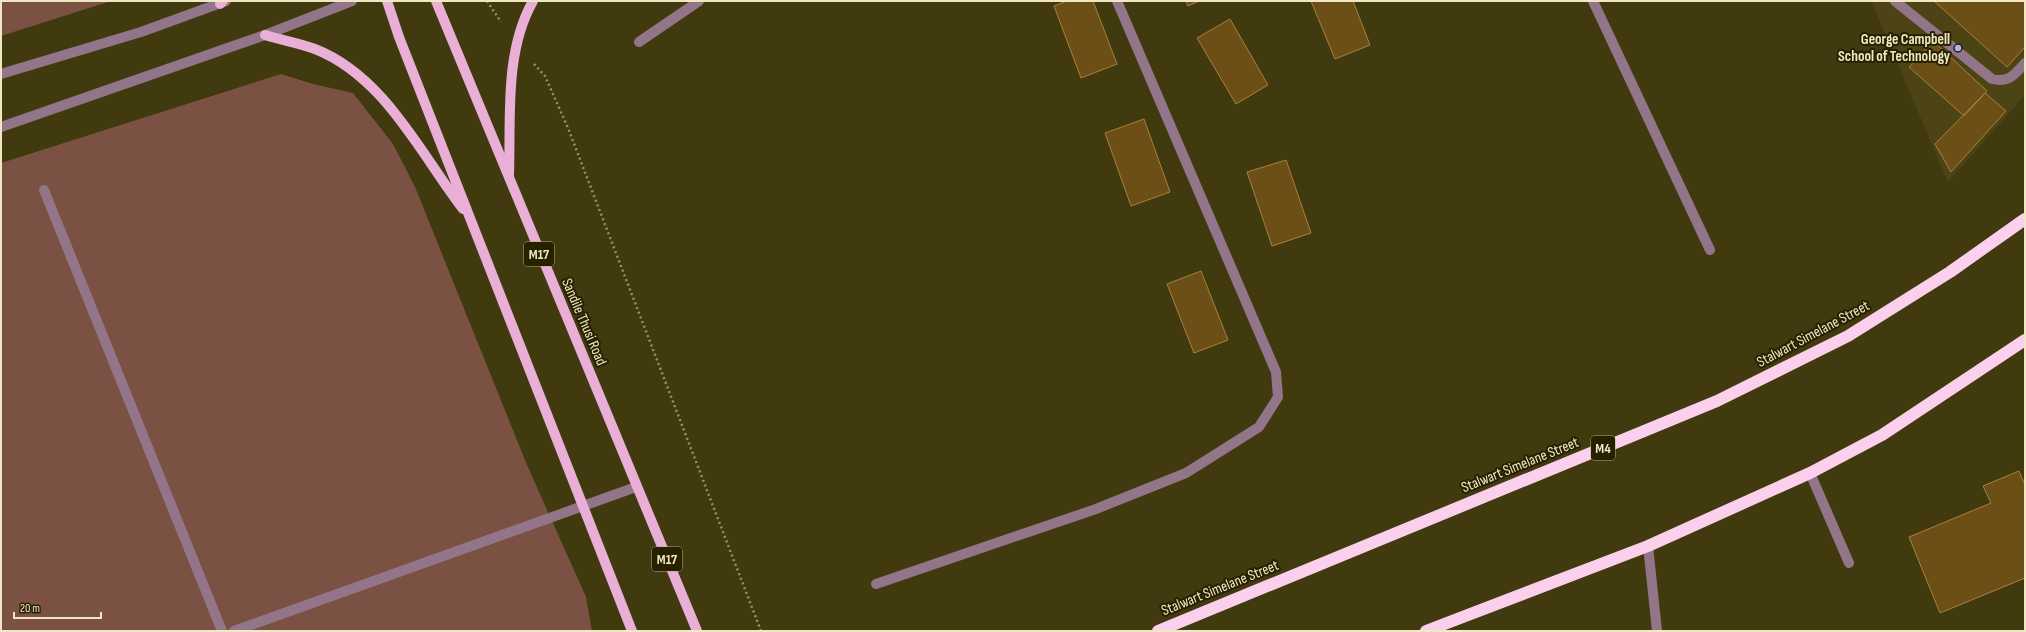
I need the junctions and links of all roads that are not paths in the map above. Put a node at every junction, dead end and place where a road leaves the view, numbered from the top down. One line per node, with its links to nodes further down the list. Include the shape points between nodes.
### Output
1 (352, 1): 10 (street)
2 (387, 1): 18 (main road)
3 (436, 1): 15 (main road, Sandile Thusi Road / M17)
4 (533, 1): 15 (main road, via 517,44 512,84)
5 (699, 1): 11 (street)
6 (1117, 1): 26 (street, via 1276,372 1278,397 1259,427 1186,473 1096,508)
7 (1593, 1): 19 (street)
8 (1895, 1): 12 (street, via 1992,79 2006,80 2014,76)
9 (223, 2): 13 (street, via 141,32)
10 (265, 35): 14 (street); 18 (main road, via 315,49 342,63 364,79 387,104)
11 (639, 42)
12 (2025, 63)
13 (1, 74)
14 (1, 127)
15 (508, 180): 22 (main road, Sandile Thusi Road / M17)
16 (44, 190): 27 (street)
17 (2025, 219): 31 (highway, Stalwart Simelane Street / M4, via 1950,272 1848,336 1717,401)
18 (471, 220): 23 (main road)
19 (1710, 250)
20 (2025, 340): 21 (highway, via 1882,435)
21 (1810, 473): 24 (highway); 25 (street)
22 (636, 487): 23 (street); 30 (main road, Sandile Thusi Road / M17)
23 (583, 507): 28 (street); 29 (main road)
24 (1648, 546): 32 (highway); 33 (street)
25 (1849, 563)
26 (876, 584)
27 (222, 631)
28 (234, 631)
29 (632, 631)
30 (697, 631)
31 (1158, 631)
32 (1426, 631)
33 (1657, 631)

